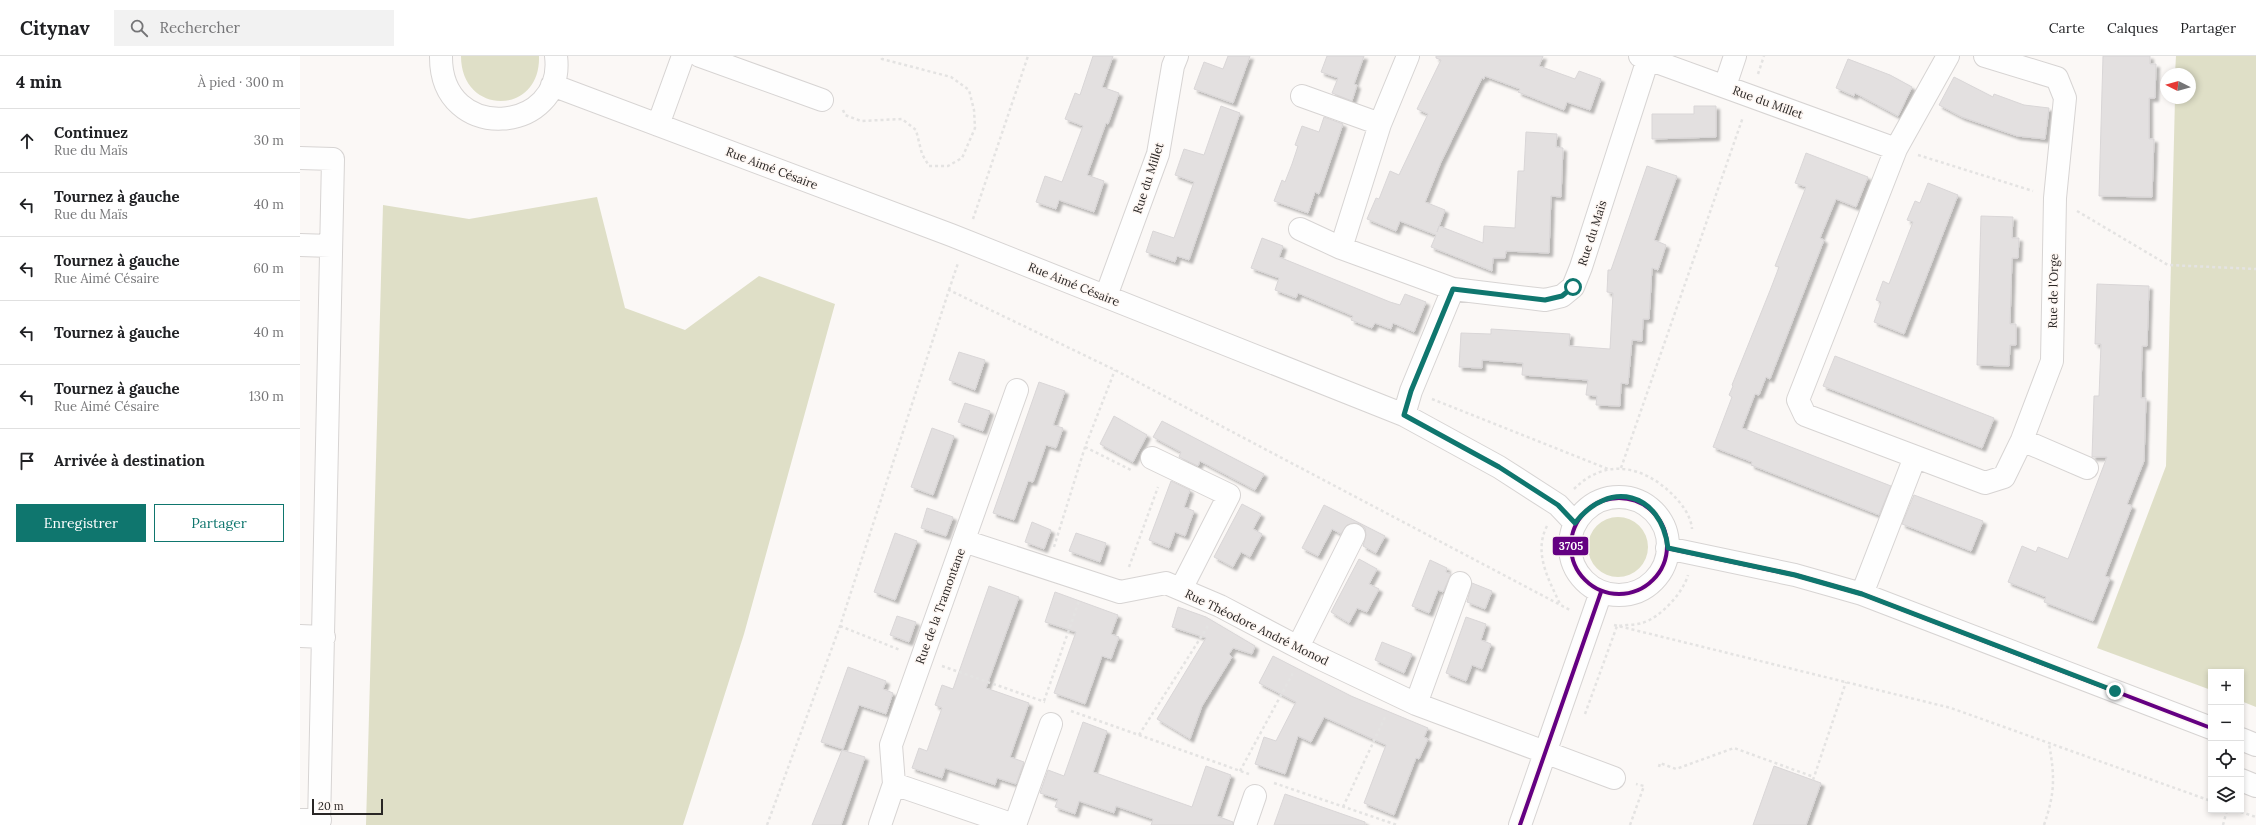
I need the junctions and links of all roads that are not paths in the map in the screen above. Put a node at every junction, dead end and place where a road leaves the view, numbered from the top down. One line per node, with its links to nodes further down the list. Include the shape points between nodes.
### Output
1 (442, 56): 12 (street, via 441,70 446,88 457,103 473,114 491,120 510,119 527,113 542,101)
2 (556, 56): 12 (street, via 556,72)
3 (683, 56): 17 (street)
4 (700, 56): 15 (street)
5 (1177, 56): 25 (street, Rue du Millet, via 1172,66 1158,154)
6 (1408, 56): 16 (street)
7 (1735, 56): 13 (street)
8 (1948, 56): 18 (street, Rue de l'Orge)
9 (1985, 56): 11 (street, Rue de l'Orge)
10 (1644, 58): 13 (street, Rue du Millet); 24 (street, Rue du Maïs, via 1573,287 1562,296 1545,300)
11 (2019, 61): 28 (street, Rue de l'Orge, via 2057,78 2065,98 2055,198 2052,361)
12 (552, 85): 17 (street, Rue Aimé Césaire)
13 (1725, 86): 18 (street, Rue du Millet)
14 (1302, 96): 16 (street)
15 (822, 100)
16 (1380, 124): 23 (street)
17 (658, 125): 25 (street, Rue Aimé Césaire)
18 (1896, 149): 29 (street, Rue de l'Orge, via 1798,400 1804,415)
19 (300, 158): 22 (street, via 333,158)
20 (1300, 229): 23 (street, Rue du Maïs)
21 (300, 245): 22 (street)
22 (331, 246): 41 (street)
23 (1341, 248): 24 (street, Rue du Maïs)
24 (1453, 289): 27 (street, via 1411,391)
25 (1106, 296): 27 (street, Rue Aimé Césaire)
26 (1017, 390): 34 (street, Rue de la Tramontane)
27 (1404, 415): 32 (street, Rue Aimé Césaire, via 1499,467 1558,505)
28 (2022, 440): 29 (street, Rue de l'Orge, via 2004,477 1985,483); 31 (street)
29 (1915, 457): 39 (street)
30 (1159, 461): 37 (street, via 1229,495)
31 (2087, 468)
32 (1575, 523): 35 (street, via 1586,510 1599,501 1615,497 1632,498 1646,505 1658,517 1666,531); 38 (street, via 1570,538 1571,555 1580,575)
33 (1354, 535): 42 (street)
34 (964, 541): 37 (street, Rue Théodore André Monod, via 1120,592 1166,583); 51 (street, Rue de la Tramontane, via 890,745)
35 (1668, 548): 38 (street, via 1657,576 1645,587 1632,593); 39 (street, via 1795,575)
36 (1460, 582): 43 (street)
37 (1181, 589): 42 (street, Rue Théodore André Monod, via 1220,606)
38 (1601, 592): 48 (street)
39 (1862, 594): 45 (street)
40 (300, 636): 41 (street)
41 (324, 637): 54 (street)
42 (1302, 649): 43 (street, Rue Théodore André Monod)
43 (1416, 704): 48 (street, Rue Théodore André Monod)
44 (1056, 712): 56 (street)
45 (2208, 729)
46 (2244, 740): 47 (street)
47 (2256, 745)
48 (1544, 752): 49 (street, Rue Théodore André Monod); 58 (street)
49 (1614, 778)
50 (2244, 781): 53 (street)
51 (894, 784): 55 (street, Rue de la Tramontane); 56 (street)
52 (1260, 784): 57 (street)
53 (2256, 786)
54 (313, 822)
55 (880, 825)
56 (1014, 825)
57 (1244, 825)
58 (1520, 825)

